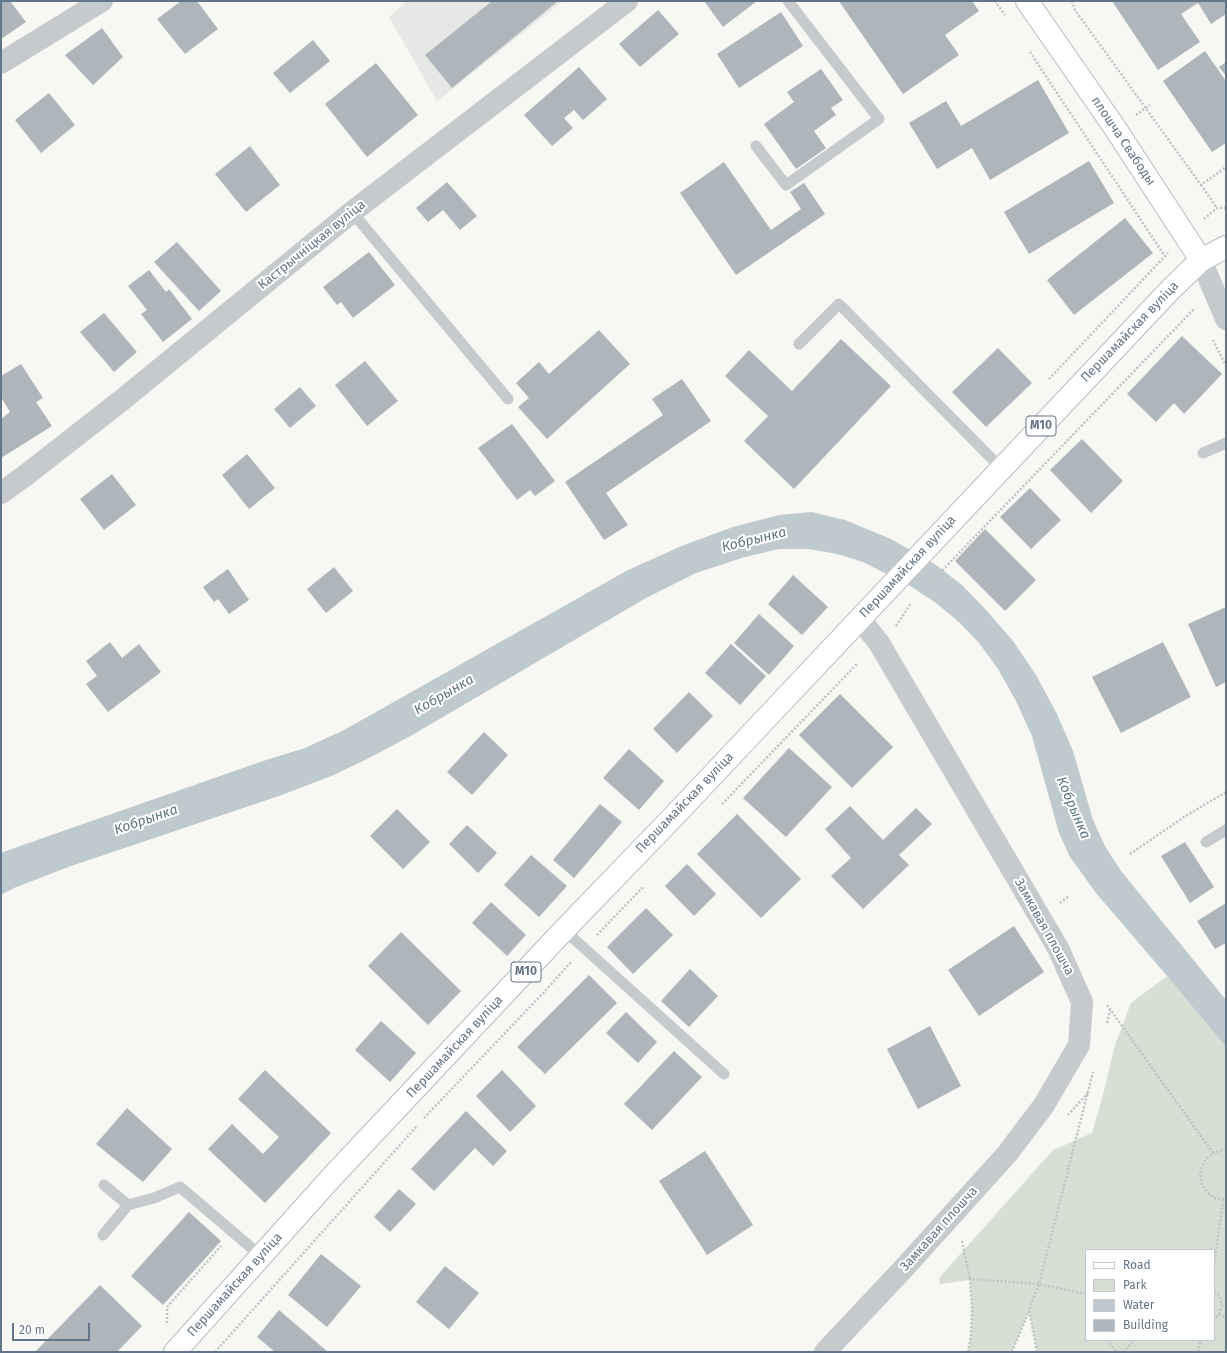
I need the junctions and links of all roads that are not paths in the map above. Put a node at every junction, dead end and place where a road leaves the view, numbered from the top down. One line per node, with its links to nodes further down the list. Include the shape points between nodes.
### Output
1 (102, 1): 5 (street)
2 (627, 1): 7 (street, Кастрычніцкая вуліца)
3 (788, 1): 6 (lane, via 879,119 786,186)
4 (1028, 1): 9 (main road, плошча Свабоды, via 1116,128)
5 (1, 64)
6 (756, 146)
7 (352, 212): 12 (lane); 16 (street, Кастрычніцкая вуліца, via 122,400)
8 (1226, 247): 9 (main road, М10)
9 (1202, 260): 10 (street); 15 (main road, Першамайская вуліца / М10, via 1171,288)
10 (1226, 320)
11 (799, 344): 15 (lane, via 840,304)
12 (508, 399)
13 (1226, 443): 14 (lane)
14 (1203, 453)
15 (1002, 468): 17 (main road, Першамайская вуліца / М10)
16 (1, 493)
17 (860, 619): 20 (main road, Першамайская вуліца / М10); 27 (street, Замкавая плошча, via 879,643 1054,942 1082,1002 1080,1045 1044,1105 1007,1154)
18 (1226, 830): 19 (lane)
19 (1206, 842)
20 (564, 930): 21 (lane); 25 (main road, Першамайская вуліца / М10)
21 (724, 1074)
22 (104, 1185): 23 (lane)
23 (128, 1205): 24 (lane); 25 (lane, via 180,1187)
24 (103, 1235)
25 (261, 1256): 26 (main road, Першамайская вуліца / М10)
26 (175, 1352)
27 (825, 1352)

